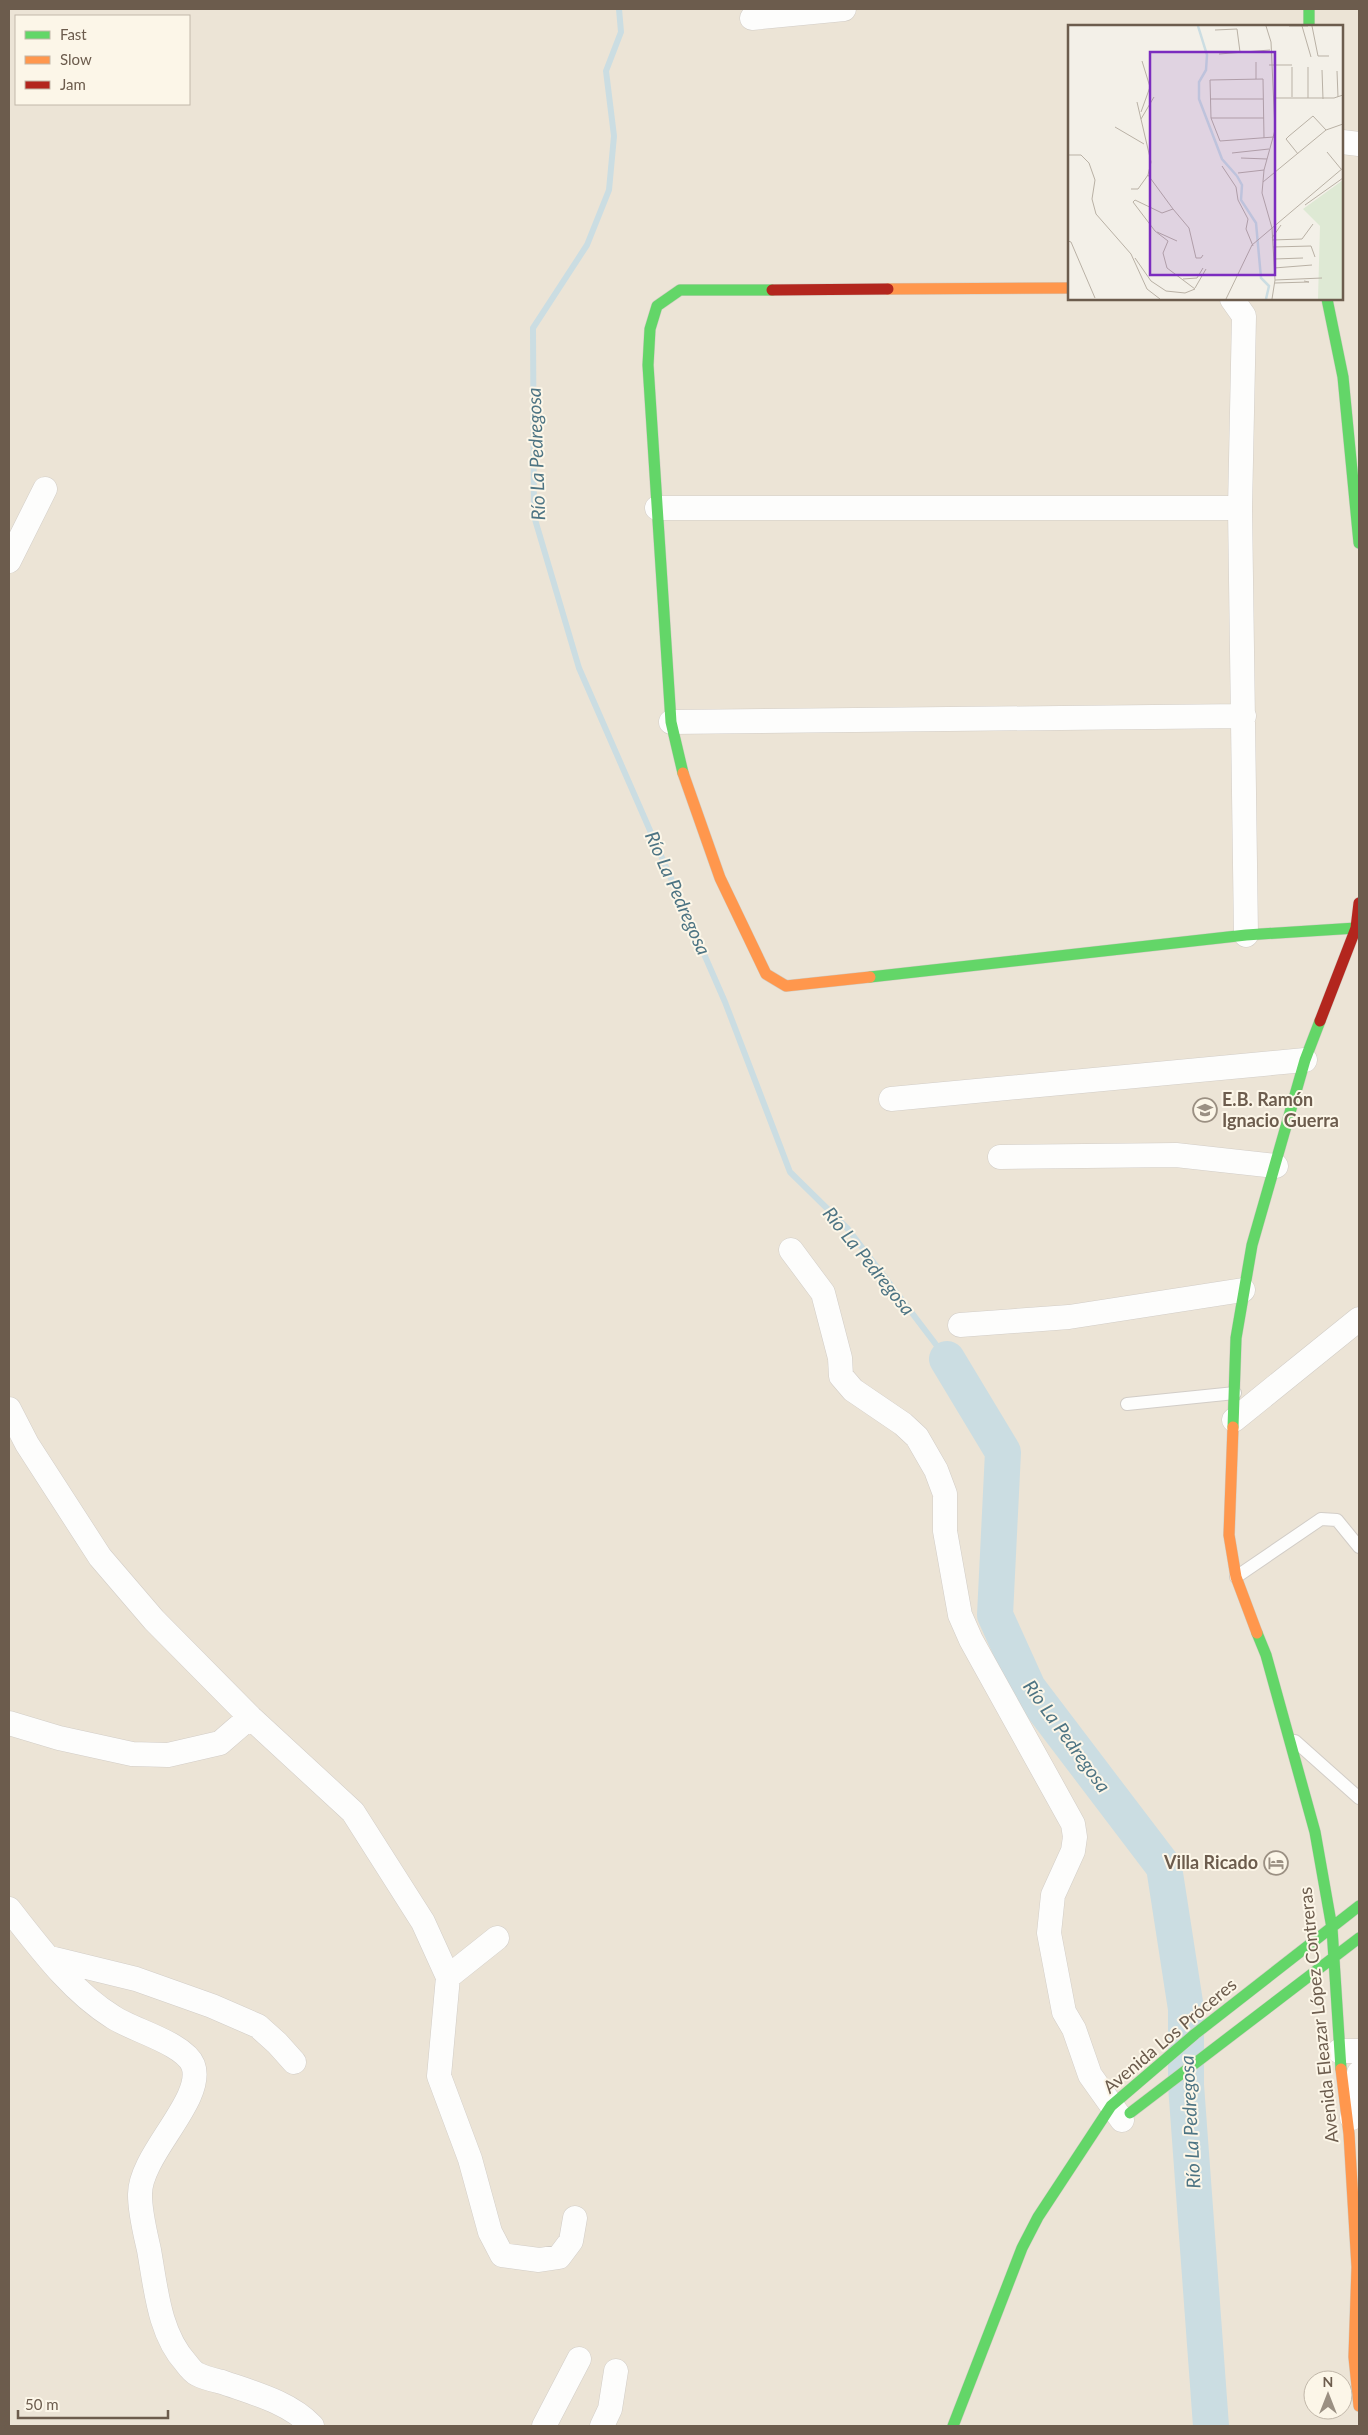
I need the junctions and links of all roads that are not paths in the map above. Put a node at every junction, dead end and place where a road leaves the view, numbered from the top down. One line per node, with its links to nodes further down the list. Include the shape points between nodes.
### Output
1 (844, 9): 3 (street)
2 (1309, 9): 4 (street)
3 (752, 18)
4 (1309, 25)
5 (1343, 142): 6 (street)
6 (1359, 144)
7 (1068, 288): 12 (street, via 680,290 658,306 650,329 648,365)
8 (1233, 300): 13 (street, via 1244,316)
9 (1327, 300): 11 (street, via 1343,377)
10 (45, 489): 15 (street)
11 (1358, 504): 14 (street)
12 (658, 508): 13 (street); 17 (street)
13 (1240, 508): 16 (street)
14 (1359, 542)
15 (9, 561)
16 (1244, 716): 17 (street); 20 (street)
17 (671, 722): 20 (street, via 683,775 720,878 766,974 786,986)
18 (1359, 903): 19 (street, Avenida Eleazar López Contreras)
19 (1356, 928): 20 (street); 21 (street, Avenida Eleazar López Contreras)
20 (1246, 935)
21 (1305, 1060): 22 (street); 24 (street, Avenida Eleazar López Contreras)
22 (891, 1099)
23 (1000, 1157): 24 (street, via 1176,1155)
24 (1276, 1166): 26 (street, Avenida Eleazar López Contreras, via 1252,1245)
25 (791, 1250): 51 (street, via 823,1292 840,1358 841,1376 853,1390 917,1437 936,1470 945,1494 945,1531 960,1614 971,1640 1073,1824 1073,1851 1053,1895 1049,1933 1064,2012 1074,2029 1090,2075)
26 (1243, 1290): 28 (street, via 1069,1317); 29 (street, Avenida Eleazar López Contreras, via 1236,1338)
27 (1359, 1319): 32 (street)
28 (960, 1326)
29 (1234, 1393): 30 (lane); 32 (street, Avenida Eleazar López Contreras)
30 (1128, 1404)
31 (9, 1409): 35 (street, via 27,1444 100,1557 154,1620)
32 (1234, 1420): 34 (street, Avenida Eleazar López Contreras, via 1229,1535)
33 (1359, 1547): 34 (lane, via 1337,1520 1321,1519)
34 (1236, 1577): 37 (street, Avenida Eleazar López Contreras, via 1266,1655)
35 (250, 1717): 36 (street, via 220,1743 168,1755 132,1754); 46 (street, via 353,1812 423,1922)
36 (9, 1723)
37 (1290, 1736): 38 (lane); 41 (street, Avenida Eleazar López Contreras, via 1315,1832)
38 (1359, 1798)
39 (1359, 1906): 41 (street, Avenida Los Próceres)
40 (9, 1909): 45 (street)
41 (1332, 1928): 44 (street, Avenida Eleazar López Contreras); 51 (street, Avenida Los Próceres, via 1172,2054)
42 (497, 1938): 46 (street)
43 (1359, 1938): 44 (street, Avenida Los Próceres)
44 (1334, 1957): 48 (street, Avenida Eleazar López Contreras); 51 (street, Avenida Los Próceres, via 1176,2077)
45 (48, 1958): 49 (street, via 136,1979 212,2006 258,2026); 61 (street, via 112,2017 177,2049 193,2066 191,2088 182,2110 155,2150 139,2193 161,2317 170,2340 196,2374 269,2398 305,2418)
46 (448, 1976): 55 (street, via 439,2076 470,2159 490,2232 502,2255 540,2260 559,2257 571,2241)
47 (1347, 1985): 48 (street)
48 (1346, 2047): 52 (street, Avenida Eleazar López Contreras)
49 (294, 2062)
50 (1359, 2074): 52 (street)
51 (1116, 2118): 54 (street, Avenida Los Próceres)
52 (1354, 2134): 56 (street, Avenida Eleazar López Contreras)
53 (1096, 2150): 54 (street)
54 (1038, 2217): 64 (street, via 1022,2248)
55 (575, 2218)
56 (1358, 2267): 57 (street, Avenida Eleazar López Contreras)
57 (1356, 2357): 60 (street, Avenida Eleazar López Contreras)
58 (579, 2359): 62 (street)
59 (616, 2371): 63 (street, via 610,2409)
60 (1359, 2406)
61 (312, 2426)
62 (544, 2426)
63 (602, 2426)
64 (953, 2426)

